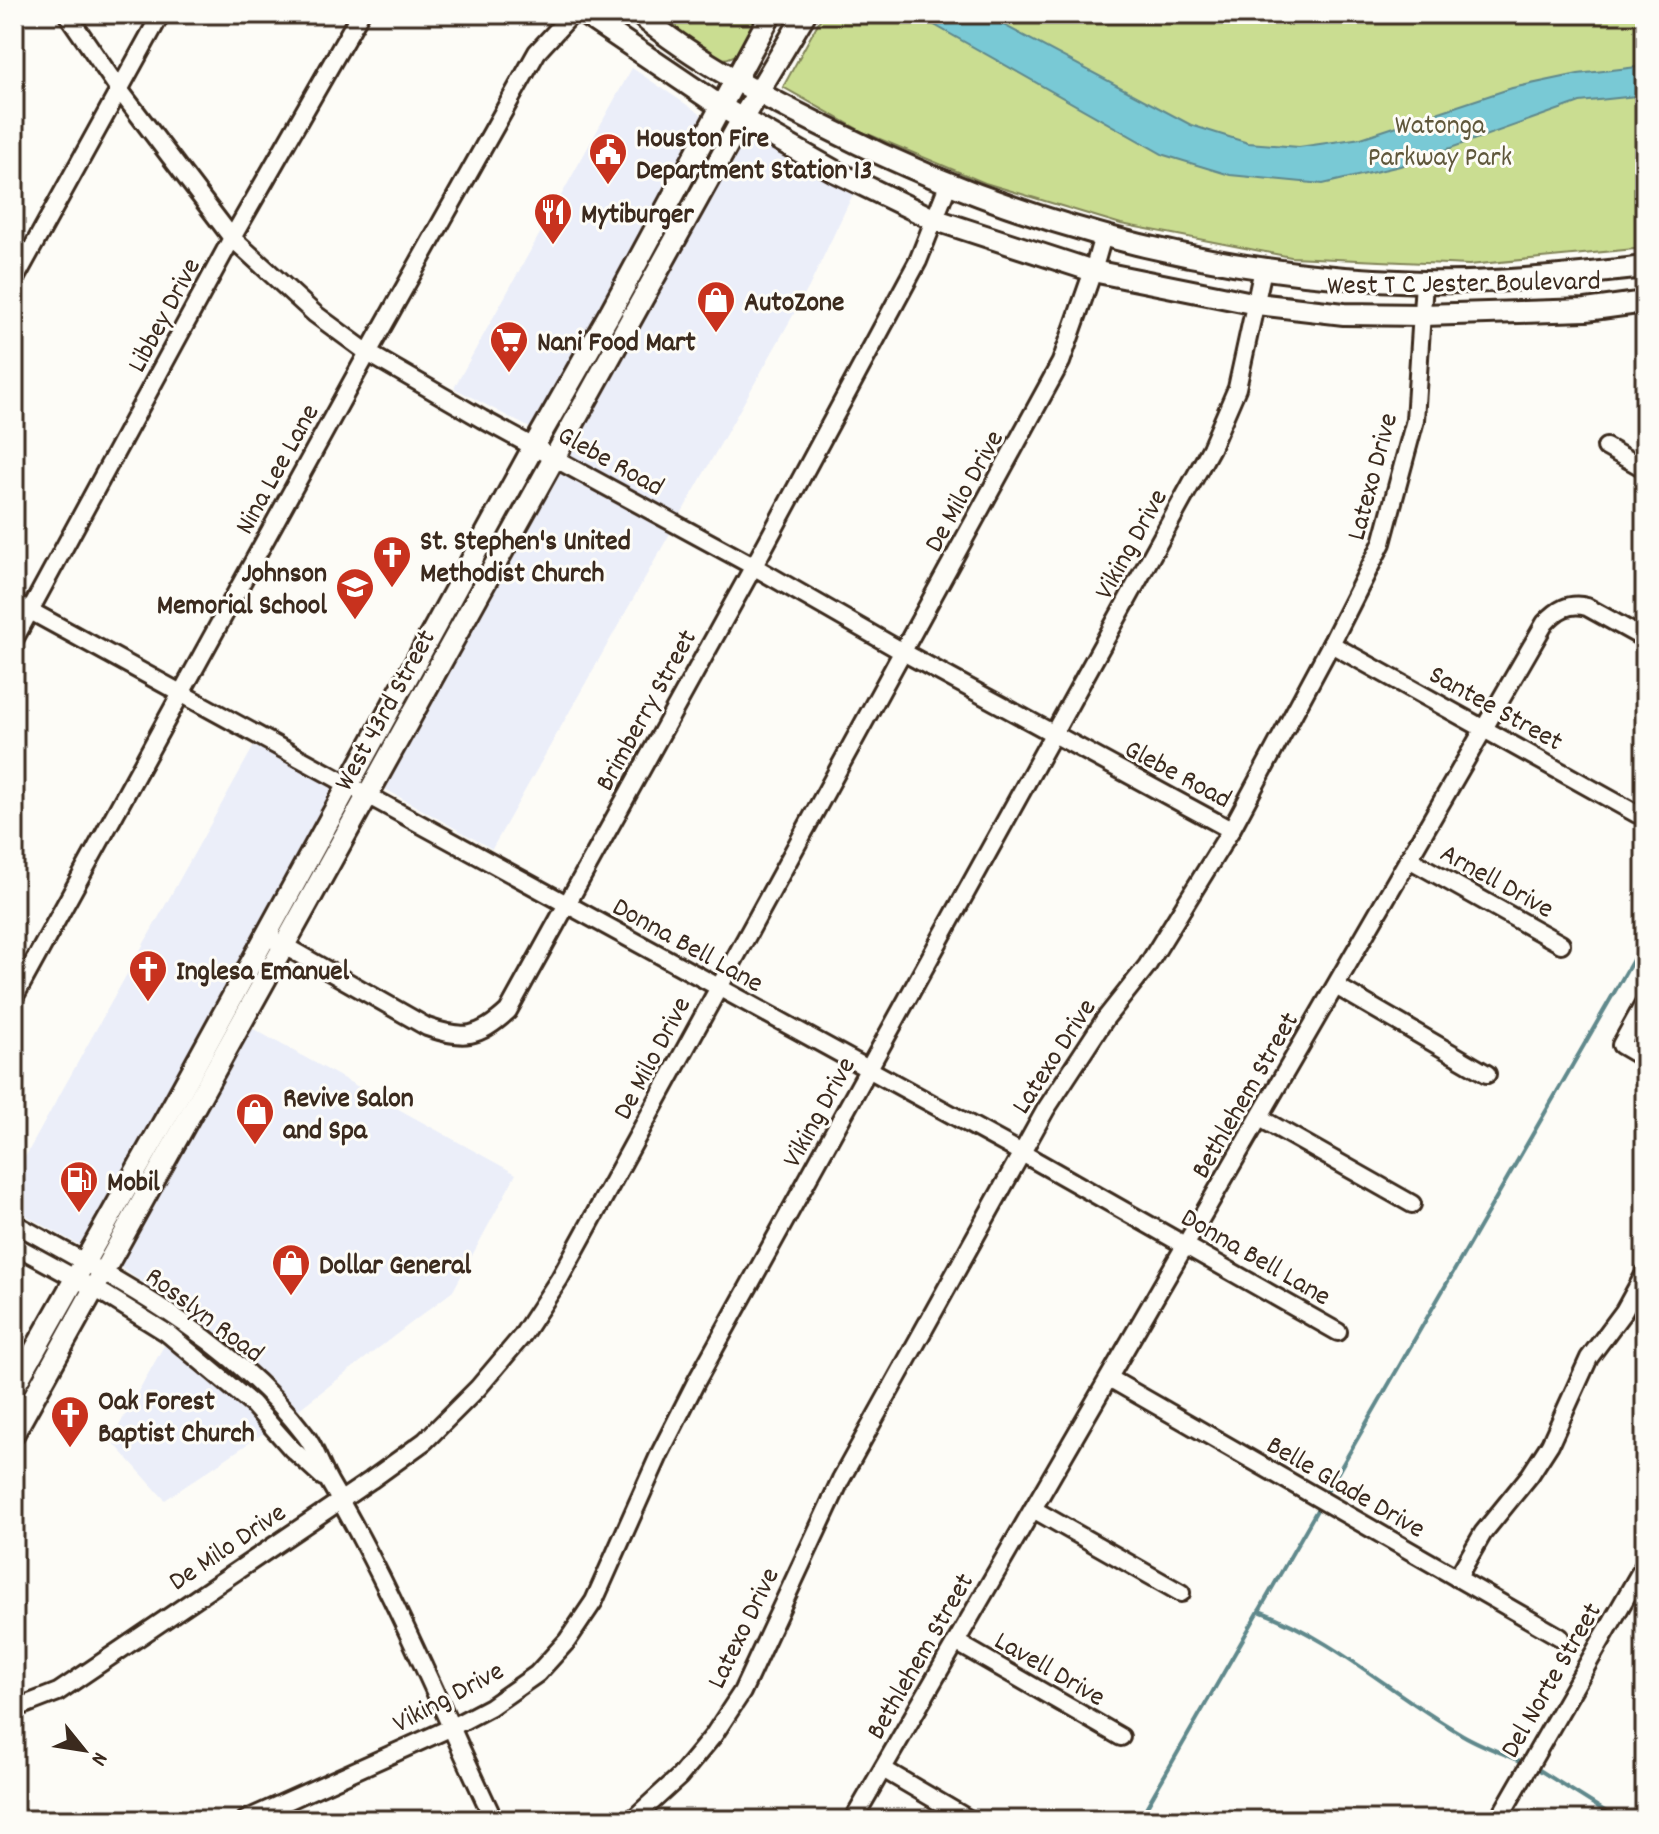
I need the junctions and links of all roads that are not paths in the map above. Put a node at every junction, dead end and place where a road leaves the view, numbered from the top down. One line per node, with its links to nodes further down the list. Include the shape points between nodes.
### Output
1 (67, 14): 10 (street, Glebe Road)
2 (161, 14): 10 (street)
3 (360, 14): 19 (street, Libbey Drive)
4 (572, 14): 30 (street, Nina Lee Lane, via 537,52)
5 (584, 14): 12 (main road, West T C Jester Boulevard)
6 (639, 14): 9 (main road, West T C Jester Boulevard)
7 (771, 14): 9 (main road, West 43rd Street)
8 (805, 14): 11 (main road, West 43rd Street)
9 (737, 79): 11 (main road, West T C Jester Boulevard); 12 (main road, West 43rd Street)
10 (118, 88): 19 (street, Glebe Road); 23 (street)
11 (759, 91): 13 (main road, West 43rd Street); 14 (main road, West T C Jester Boulevard)
12 (723, 108): 13 (main road, West T C Jester Boulevard); 16 (main road, West 43rd Street)
13 (742, 119): 15 (main road, West T C Jester Boulevard); 17 (main road, West 43rd Street)
14 (948, 185): 15 (street, Brimberry Street); 18 (main road, West T C Jester Boulevard)
15 (933, 219): 22 (main road, West T C Jester Boulevard); 35 (street, Brimberry Street, via 918,261)
16 (655, 227): 17 (main road); 27 (main road, West 43rd Street)
17 (678, 235): 29 (main road, West 43rd Street)
18 (1103, 236): 21 (main road, West T C Jester Boulevard); 22 (street, De Milo Drive)
19 (232, 238): 30 (street, Glebe Road, via 315,314); 37 (street, Libbey Drive)
20 (1645, 267): 24 (main road, West T C Jester Boulevard, via 1558,277)
21 (1263, 269): 24 (main road, West T C Jester Boulevard); 26 (street, Viking Drive)
22 (1093, 271): 26 (main road, West T C Jester Boulevard); 43 (street, De Milo Drive, via 1061,362)
23 (14, 281)
24 (1424, 282): 28 (street, Latexo Drive)
25 (1645, 302): 28 (main road, West T C Jester Boulevard, via 1586,310)
26 (1257, 304): 28 (main road, West T C Jester Boulevard, via 1344,314); 46 (street, Viking Drive, via 1237,388 1211,448)
27 (611, 311): 29 (main road); 31 (main road, West 43rd Street)
28 (1423, 315): 42 (street, Latexo Drive, via 1415,420 1382,543)
29 (630, 322): 33 (main road, West 43rd Street)
30 (368, 353): 31 (street, Glebe Road); 44 (street, Nina Lee Lane)
31 (534, 446): 33 (street, Glebe Road); 38 (main road, West 43rd Street)
32 (1606, 447): 34 (street)
33 (554, 457): 35 (street, Glebe Road); 39 (main road, West 43rd Street)
34 (1645, 469)
35 (753, 566): 43 (street, Glebe Road); 52 (street, Brimberry Street)
36 (14, 602): 37 (street, Donna Bell Lane)
37 (30, 611): 41 (street, Libbey Drive); 44 (street, Donna Bell Lane)
38 (441, 615): 39 (main road); 47 (main road, West 43rd Street)
39 (460, 625): 48 (main road, West 43rd Street)
40 (1645, 639): 45 (street, Bethlehem Street, via 1587,607 1563,608 1545,623)
41 (14, 640)
42 (1331, 644): 45 (street, Santee Street); 50 (street, Latexo Drive)
43 (903, 652): 46 (street, Glebe Road); 57 (street, De Milo Drive)
44 (181, 694): 47 (street, Donna Bell Lane); 58 (street, Nina Lee Lane)
45 (1485, 729): 49 (street, Santee Street); 51 (street, Bethlehem Street)
46 (1053, 733): 50 (street, Glebe Road); 61 (street, Viking Drive)
47 (348, 786): 48 (street, Donna Bell Lane); 53 (main road, West 43rd Street)
48 (368, 796): 52 (street, Donna Bell Lane); 55 (main road, West 43rd Street)
49 (1637, 814)
50 (1231, 830): 65 (street, Latexo Drive, via 1147,966 1054,1096)
51 (1409, 859): 54 (street, Arnell Drive); 56 (street, Bethlehem Street)
52 (566, 906): 55 (street, Brimberry Street, via 508,1011 490,1027 467,1036 427,1027); 57 (street, Donna Bell Lane)
53 (266, 935): 55 (street, Brimberry Street); 63 (main road, West 43rd Street)
54 (1561, 944)
55 (285, 946): 63 (main road, West 43rd Street)
56 (1336, 986): 62 (street); 64 (street, Bethlehem Street)
57 (717, 988): 61 (street, Donna Bell Lane); 79 (street, De Milo Drive, via 560,1278 522,1336 425,1441)
58 (14, 998)
59 (1645, 1002): 60 (street, via 1621,1045)
60 (1645, 1059)
61 (869, 1070): 65 (street, Donna Bell Lane); 87 (street, Viking Drive, via 696,1382 594,1601 537,1674)
62 (1487, 1074)
63 (190, 1095): 71 (main road, West 43rd Street)
64 (1260, 1118): 66 (street); 68 (street, Bethlehem Street)
65 (1022, 1153): 68 (street, Donna Bell Lane); 92 (street, Latexo Drive, via 841,1479 742,1692 679,1777)
66 (1412, 1204)
67 (14, 1223): 71 (street, Rosslyn Road)
68 (1186, 1244): 72 (street, Donna Bell Lane); 73 (street, Bethlehem Street)
69 (14, 1245): 71 (street, Rosslyn Road)
70 (1645, 1273): 82 (street, via 1589,1358 1543,1454 1483,1533)
71 (90, 1275): 74 (main road, West 43rd Street); 75 (street, Rosslyn Road, via 177,1317); 76 (street, Rosslyn Road); 77 (main road, West 43rd Street)
72 (1338, 1332)
73 (1109, 1378): 80 (street, Bethlehem Street); 82 (street, Belle Glade Drive)
74 (14, 1387)
75 (265, 1390): 76 (street); 78 (street, Rosslyn Road, via 307,1437)
76 (252, 1404): 78 (street, Rosslyn Road)
77 (14, 1433)
78 (330, 1483): 79 (street, Rosslyn Road)
79 (341, 1498): 86 (street, De Milo Drive, via 58,1692); 87 (street, Rosslyn Road, via 391,1593)
80 (1033, 1509): 83 (street); 85 (street, Bethlehem Street)
81 (1645, 1564): 95 (street, Del Norte Street)
82 (1457, 1578): 84 (street, Belle Glade Drive)
83 (1181, 1593)
84 (1560, 1637)
85 (956, 1642): 88 (street, Lavell Drive); 89 (street, Bethlehem Street)
86 (14, 1709)
87 (450, 1728): 90 (street, Viking Drive); 91 (street, Rosslyn Road)
88 (1121, 1737)
89 (883, 1769): 93 (street, Bethlehem Street); 94 (street)
90 (245, 1820)
91 (494, 1820)
92 (632, 1820)
93 (853, 1820)
94 (970, 1820)
95 (1498, 1820)

